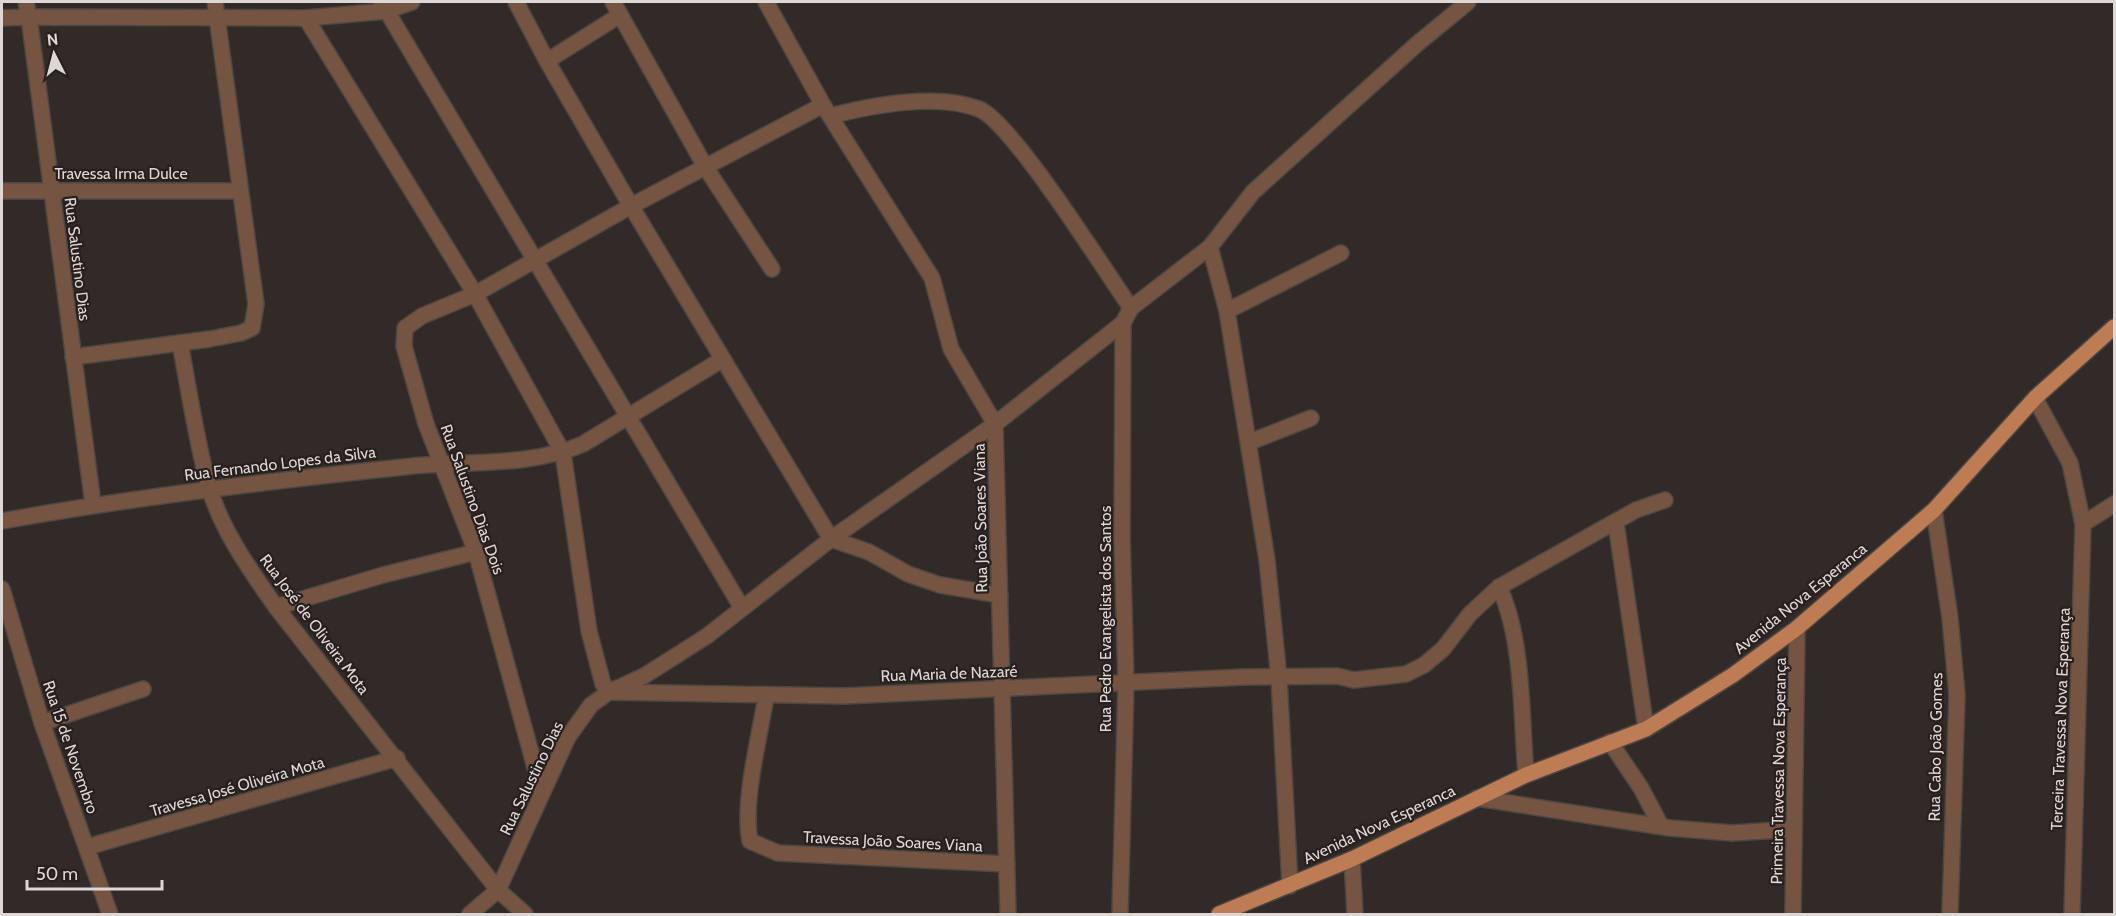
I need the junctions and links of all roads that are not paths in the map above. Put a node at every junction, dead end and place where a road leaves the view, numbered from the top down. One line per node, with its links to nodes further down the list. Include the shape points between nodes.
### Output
1 (27, 2): 9 (street, Rua Salustino Dias)
2 (215, 2): 11 (street)
3 (412, 2): 7 (street)
4 (516, 2): 13 (street)
5 (766, 2): 14 (street, Rua João Soares Viana)
6 (1468, 2): 20 (street, via 1253,192)
7 (384, 6): 12 (street); 22 (street)
8 (617, 8): 13 (street); 15 (street)
9 (29, 17): 10 (street); 11 (street); 18 (street, Rua Salustino Dias)
10 (2, 18)
11 (217, 18): 12 (street); 16 (street)
12 (306, 18): 24 (street)
13 (547, 61): 19 (street)
14 (826, 111): 15 (street); 25 (street, via 908,103 955,105 990,115 1043,181); 35 (street, Rua João Soares Viana, via 932,278 951,349)
15 (706, 168): 19 (street); 23 (street)
16 (240, 190): 18 (street, Travessa Irma Dulce); 29 (street, via 256,304 252,328)
17 (2, 191): 18 (street, Travessa Irma Dulce)
18 (52, 191): 30 (street, Rua Salustino Dias)
19 (631, 206): 22 (street); 31 (street)
20 (1210, 247): 25 (street); 26 (street)
21 (1341, 253): 26 (street)
22 (537, 261): 24 (street); 33 (street)
23 (772, 269)
24 (475, 294): 37 (street); 38 (street, Rua Salustino Dias Dois, via 410,322 405,328 403,338)
25 (1131, 308): 27 (street)
26 (1227, 311): 36 (street)
27 (1123, 323): 35 (street, Rua Salustino Dias); 56 (street, Rua Pedro Evangelista dos Santos)
28 (2115, 327): 32 (main road, Avenida Nova Esperanca)
29 (180, 343): 30 (street); 39 (street, Rua José de Oliveira Mota)
30 (73, 357): 41 (street, Rua Salustino Dias)
31 (723, 359): 33 (street); 47 (street)
32 (2036, 398): 43 (main road, Avenida Nova Esperanca); 46 (street, Terceira Travessa Nova Esperança, via 2070,463)
33 (628, 416): 37 (street); 53 (street)
34 (1311, 418): 36 (street)
35 (995, 424): 47 (street, Rua Salustino Dias); 51 (street, Rua João Soares Viana)
36 (1250, 442): 55 (street)
37 (563, 453): 38 (street, Rua Fernando Lopes da Silva); 59 (street, via 589,631 603,684)
38 (439, 463): 39 (street, Rua Fernando Lopes da Silva); 48 (street, Rua Salustino Dias Dois)
39 (209, 488): 41 (street, Rua Fernando Lopes da Silva); 52 (street, Rua José de Oliveira Mota, via 229,534)
40 (1665, 500): 45 (street, Rua Maria de Nazaré, via 1636,510)
41 (93, 504): 44 (street, Rua Fernando Lopes da Silva)
42 (2115, 504): 46 (street)
43 (1934, 510): 54 (main road, Avenida Nova Esperanca); 83 (street, Rua Cabo João Gomes, via 1950,618 1956,695)
44 (2, 521)
45 (1616, 523): 49 (street, Rua Maria de Nazaré); 62 (street)
46 (2083, 524): 84 (street, Terceira Travessa Nova Esperança)
47 (831, 539): 51 (street, via 940,585); 53 (street, Rua Salustino Dias)
48 (476, 552): 52 (street); 66 (street, Rua Salustino Dias Dois)
49 (1499, 587): 55 (street, Rua Maria de Nazaré, via 1470,614 1443,649 1406,674 1354,680 1337,676); 65 (street, via 1517,663)
50 (2, 590): 61 (street, Rua 15 de Novembro)
51 (1000, 595): 58 (street, Rua João Soares Viana)
52 (276, 607): 64 (street, Rua José de Oliveira Mota)
53 (742, 608): 59 (street, Rua Salustino Dias, via 668,661)
54 (1797, 628): 62 (main road, Avenida Nova Esperanca, via 1733,675); 69 (street, Primeira Travessa Nova Esperança)
55 (1279, 678): 56 (street, Rua Maria de Nazaré); 73 (street)
56 (1126, 682): 58 (street, Rua Maria de Nazaré); 79 (street, Rua Pedro Evangelista dos Santos)
57 (143, 689): 61 (street)
58 (1002, 689): 60 (street, Rua Maria de Nazaré); 72 (street, Rua João Soares Viana)
59 (609, 692): 60 (street, Rua Maria de Nazaré); 66 (street, Rua Salustino Dias, via 581,717)
60 (766, 696): 72 (street, Travessa João Soares Viana, via 748,828 750,841 778,853)
61 (42, 723): 70 (street, Rua 15 de Novembro)
62 (1646, 729): 63 (main road, Avenida Nova Esperanca)
63 (1610, 742): 65 (main road, Avenida Nova Esperanca); 68 (street)
64 (397, 758): 70 (street, Travessa José Oliveira Mota); 74 (street, Rua José de Oliveira Mota)
65 (1526, 776): 67 (main road, Avenida Nova Esperanca)
66 (542, 793): 74 (street, Rua Salustino Dias)
67 (1478, 798): 68 (street); 71 (main road, Avenida Nova Esperanca)
68 (1661, 826): 69 (street, via 1732,833)
69 (1794, 829): 82 (street, Primeira Travessa Nova Esperança)
70 (87, 847): 75 (street, Rua 15 de Novembro)
71 (1352, 859): 73 (main road, Avenida Nova Esperanca); 81 (street)
72 (1007, 864): 78 (street, Rua João Soares Viana)
73 (1290, 886): 80 (main road, Avenida Nova Esperanca)
74 (498, 890): 76 (street); 77 (street, Rua José de Oliveira Mota)
75 (110, 915)
76 (470, 915)
77 (525, 915)
78 (1008, 915)
79 (1120, 915)
80 (1219, 915)
81 (1355, 915)
82 (1793, 915)
83 (1950, 915)
84 (2072, 915)

